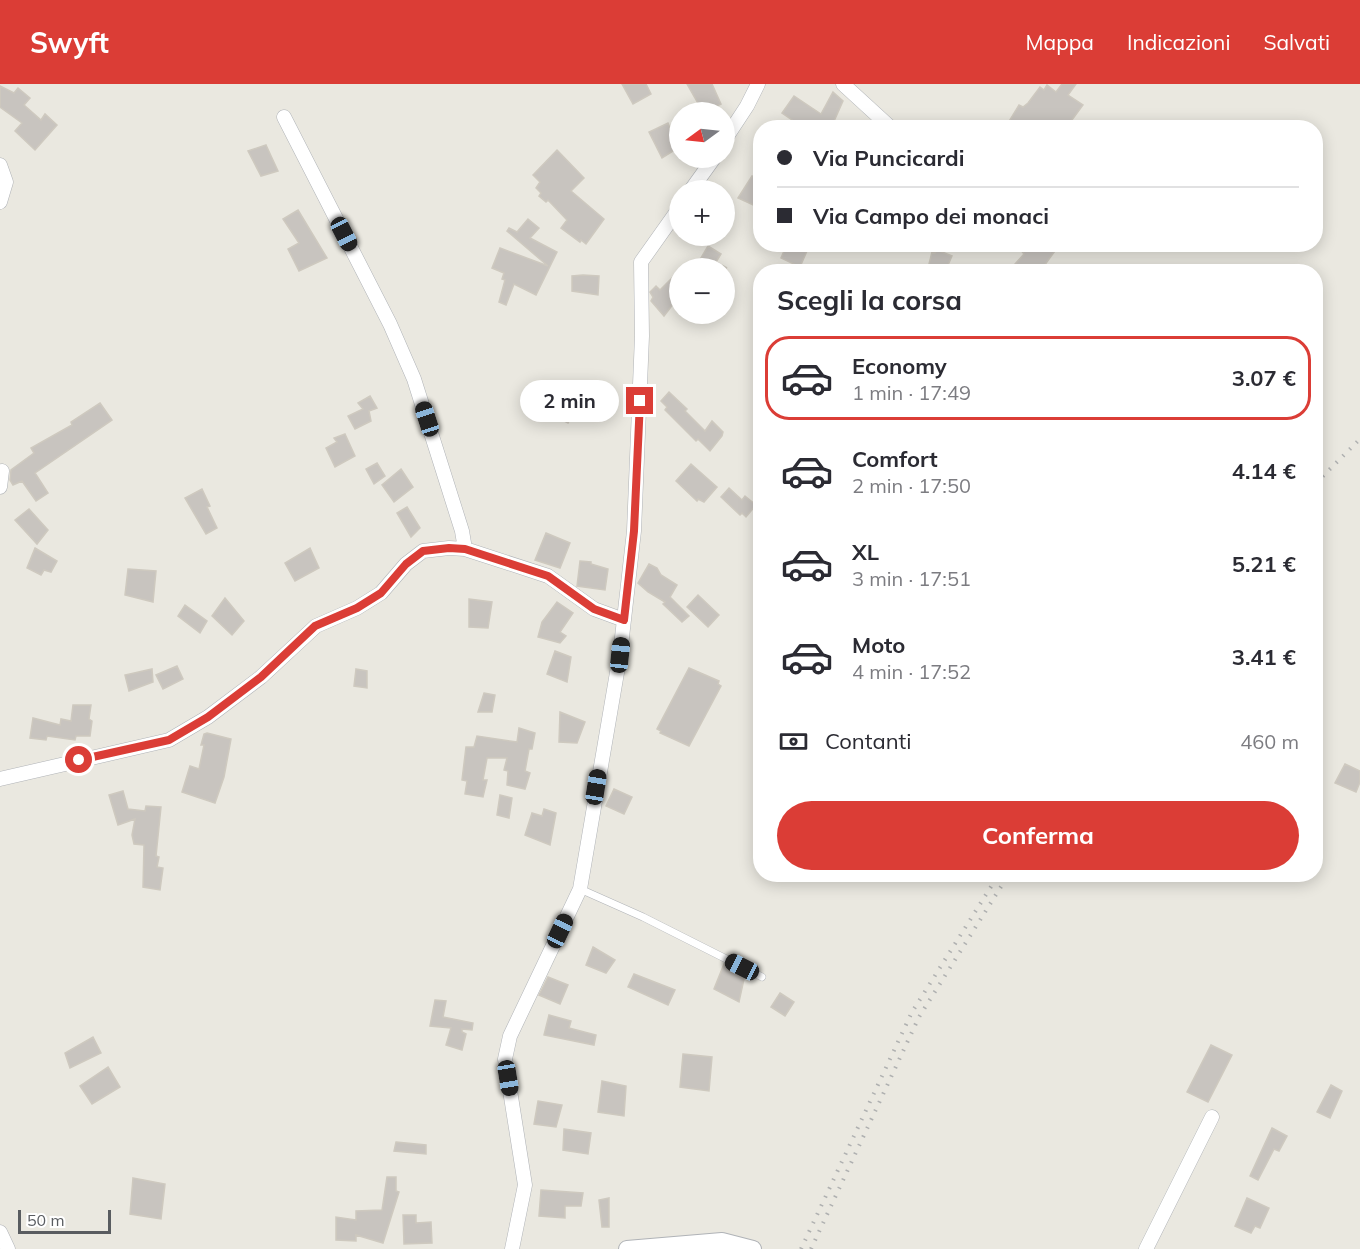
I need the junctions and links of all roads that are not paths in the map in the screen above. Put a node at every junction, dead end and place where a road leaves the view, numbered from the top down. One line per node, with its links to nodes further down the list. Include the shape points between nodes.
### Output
1 (758, 84): 5 (street)
2 (843, 84): 4 (street)
3 (284, 117): 11 (street, via 414,379)
4 (882, 120)
5 (735, 124)
6 (0, 165): 7 (street, via 6,182)
7 (0, 202)
8 (669, 223): 12 (street, via 641,262 634,531)
9 (2, 471): 10 (street)
10 (0, 487)
11 (465, 549): 12 (street, via 548,576 594,609); 13 (street, via 423,551 381,593 315,626 261,677 208,717 169,740)
12 (624, 620): 14 (street)
13 (0, 779)
14 (580, 889): 15 (lane); 18 (street, via 510,1036 505,1059 525,1185)
15 (762, 976)
16 (1212, 1117): 22 (street)
17 (0, 1232): 19 (street)
18 (512, 1244)
19 (8, 1249)
20 (627, 1249): 21 (street, via 722,1241)
21 (753, 1249)
22 (1146, 1249)

